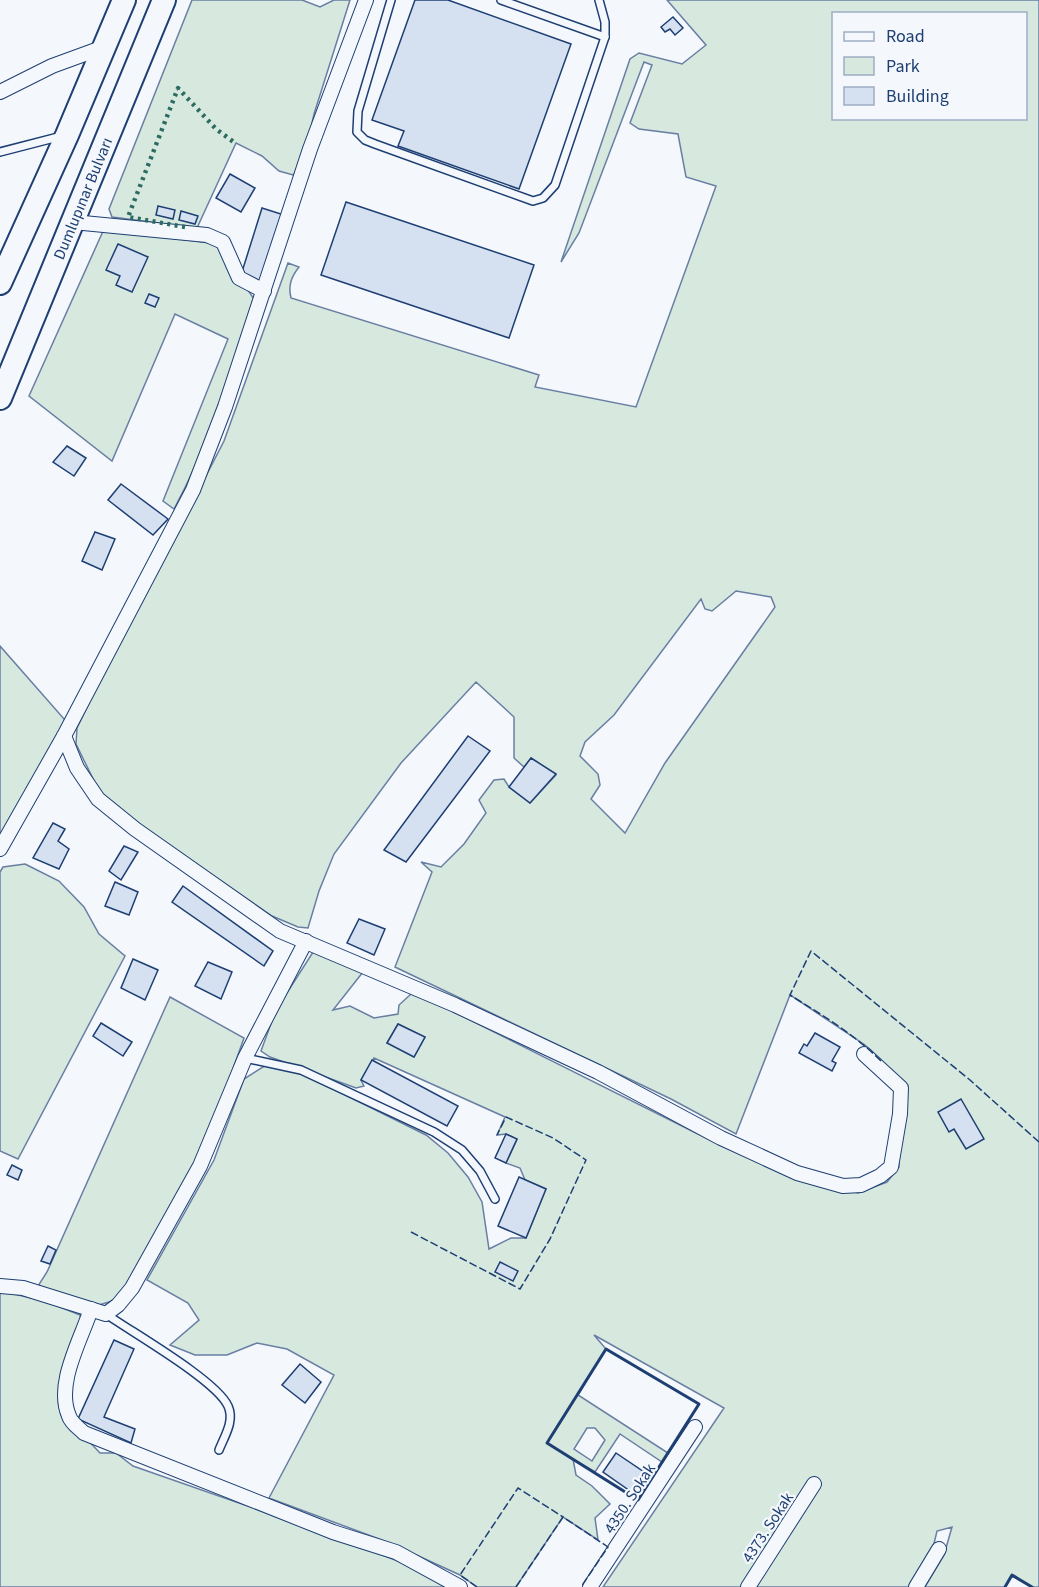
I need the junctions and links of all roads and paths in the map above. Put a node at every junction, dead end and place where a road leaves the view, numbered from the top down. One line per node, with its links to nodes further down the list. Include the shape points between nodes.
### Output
1 (124, 0): 8 (highway)
2 (164, 0): 12 (highway, Dumlupınar Bulvarı)
3 (366, 0): 14 (street, via 310,149)
4 (391, 0): 7 (lane, via 358,111 357,132 375,144 532,201 543,198 555,185)
5 (501, 0): 7 (lane)
6 (598, 0): 7 (lane)
7 (605, 37)
8 (104, 47): 9 (street, via 52,66); 10 (highway)
9 (0, 92)
10 (68, 135): 11 (lane); 13 (highway)
11 (0, 153)
12 (73, 222): 14 (street, via 207,235 223,242 239,278); 15 (highway, Dumlupınar Bulvarı)
13 (0, 284)
14 (264, 291): 16 (street, via 193,490)
15 (0, 398)
16 (64, 736): 17 (street); 18 (street, via 77,768 98,799 254,914 280,931)
17 (0, 849)
18 (306, 941): 19 (street, via 598,1072 787,1169 843,1186 861,1185 891,1167 897,1137 901,1088); 20 (street)
19 (864, 1054)
20 (245, 1058): 21 (lane, via 301,1070 434,1132 462,1150 480,1171); 24 (street, via 200,1166 132,1288)
21 (495, 1199)
22 (0, 1286): 23 (street, via 23,1288)
23 (91, 1309): 24 (street); 29 (street, via 66,1381 69,1418 84,1433 333,1532 396,1552)
24 (106, 1314): 26 (lane, via 219,1393 229,1407 230,1424)
25 (695, 1427): 30 (street, 4350. Sokak)
26 (219, 1450)
27 (814, 1484): 31 (street, 4373. Sokak)
28 (939, 1549): 32 (street)
29 (460, 1587)
30 (590, 1587)
31 (748, 1587)
32 (916, 1587)

